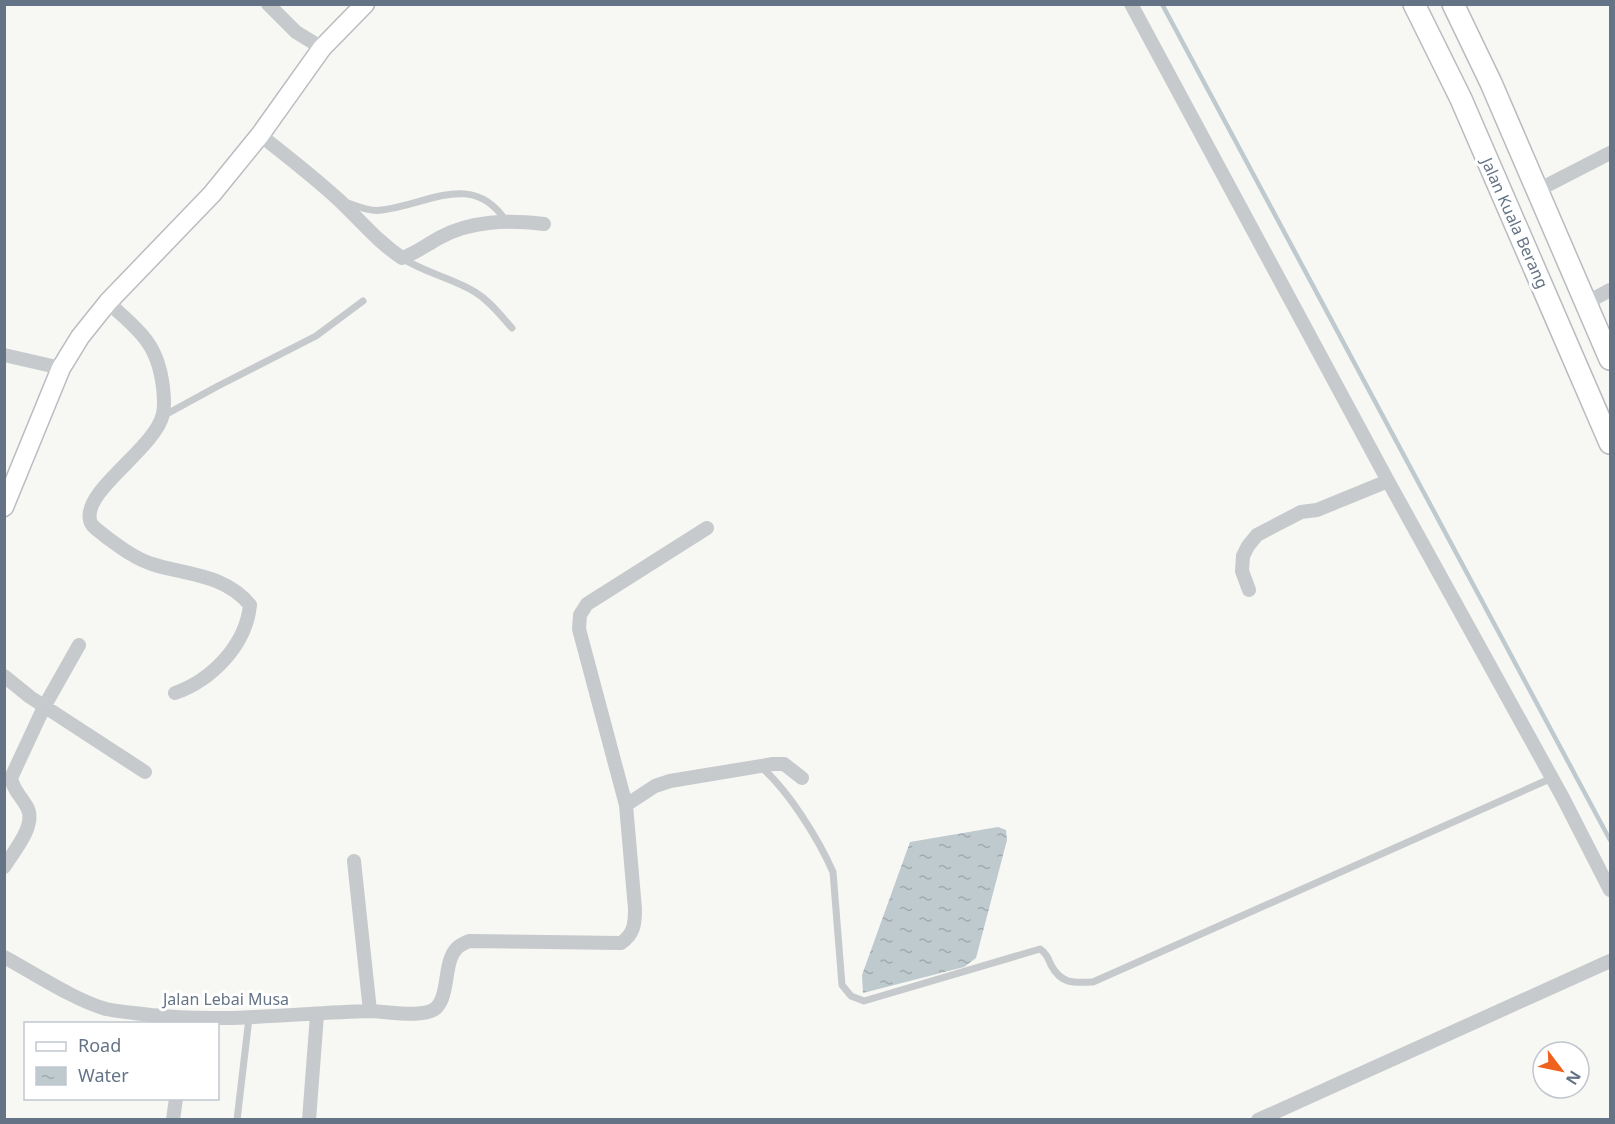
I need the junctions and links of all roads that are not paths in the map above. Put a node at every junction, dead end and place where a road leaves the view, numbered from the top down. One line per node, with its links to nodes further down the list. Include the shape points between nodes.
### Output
1 (268, 4): 6 (street, via 297,32)
2 (365, 4): 6 (main road)
3 (1131, 4): 24 (street)
4 (1414, 4): 23 (highway, Jalan Kuala Berang, via 1461,99)
5 (1453, 4): 9 (highway, Jalan Kuala Berang)
6 (322, 48): 7 (main road)
7 (260, 135): 10 (street); 16 (main road, via 212,194)
8 (1611, 153): 9 (street)
9 (1538, 190): 17 (highway, Jalan Kuala Berang)
10 (339, 200): 11 (lane, via 380,211 466,193 490,202); 13 (street, via 376,239)
11 (506, 220): 12 (street); 13 (street, via 458,229)
12 (544, 224)
13 (402, 258): 18 (lane, via 477,293)
14 (1611, 290): 17 (street)
15 (363, 301): 22 (lane, via 316,336)
16 (108, 302): 21 (main road); 22 (street, via 147,341 157,360 165,403)
17 (1586, 303): 20 (highway, Jalan Kuala Berang)
18 (512, 328)
19 (4, 355): 21 (street)
20 (1611, 358)
21 (61, 368): 25 (main road)
22 (163, 416): 30 (street, via 147,444 96,495 89,519 131,555 215,580 242,594 250,605 243,630 219,665 191,687)
23 (1611, 443)
24 (1389, 481): 27 (street, via 1317,510 1301,512 1257,535 1243,556 1242,571); 35 (street)
25 (4, 507)
26 (707, 528): 36 (street, via 587,604 580,615 579,629)
27 (1249, 590)
28 (79, 645): 31 (street)
29 (4, 676): 31 (street)
30 (175, 693)
31 (44, 706): 33 (street); 38 (street, via 11,778 30,819)
32 (760, 766): 34 (street, via 784,764); 35 (lane, via 781,787 833,872 842,985 851,996 864,1001 1040,949 1056,974 1065,980 1093,982); 36 (street, via 670,781)
33 (145, 772)
34 (802, 778)
35 (1552, 778): 39 (street)
36 (626, 805): 42 (street, Jalan Lebai Musa, via 635,909 630,937 621,944 469,941 457,947 451,957 436,1008 424,1013)
37 (354, 861): 42 (street)
38 (4, 867)
39 (1611, 890)
40 (4, 957): 45 (street, Jalan Lebai Musa, via 105,1008)
41 (1611, 961): 50 (street)
42 (370, 1011): 43 (street, Jalan Lebai Musa)
43 (317, 1015): 44 (street, Jalan Lebai Musa); 49 (street)
44 (249, 1018): 45 (street, Jalan Lebai Musa); 48 (lane)
45 (185, 1021)
46 (176, 1100): 47 (street)
47 (173, 1119)
48 (237, 1119)
49 (309, 1119)
50 (1258, 1119)

